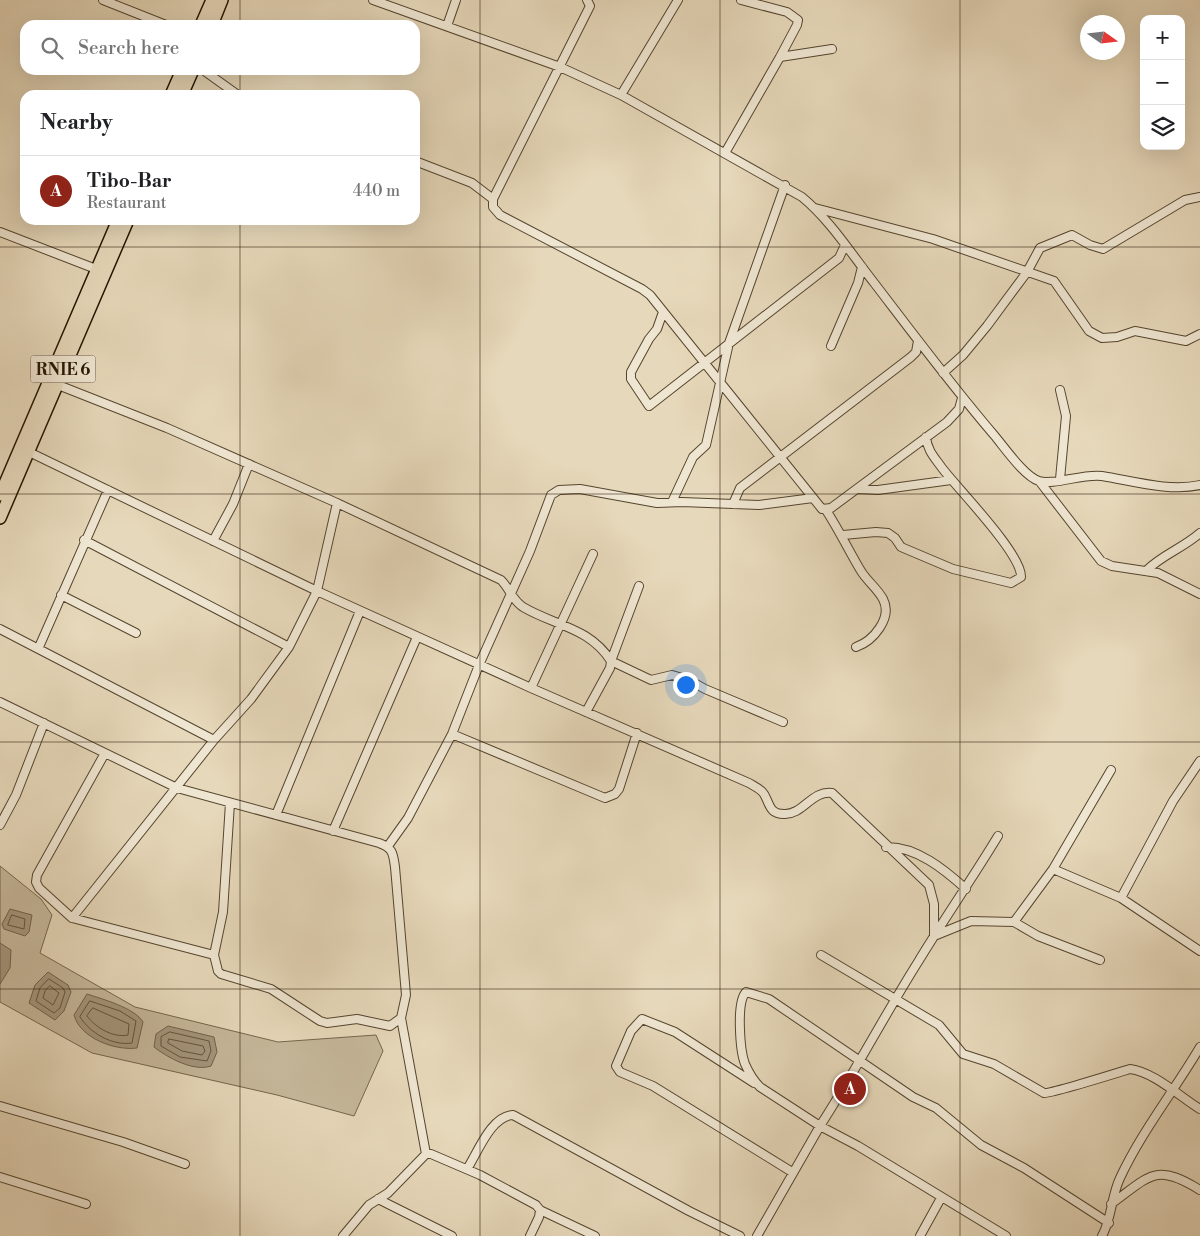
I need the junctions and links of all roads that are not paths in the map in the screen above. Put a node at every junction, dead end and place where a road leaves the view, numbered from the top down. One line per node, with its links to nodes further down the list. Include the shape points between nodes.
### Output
1 (103, 0): 9 (street)
2 (212, 0): 10 (main road)
3 (222, 0): 11 (main road)
4 (373, 0): 12 (street)
5 (456, 0): 12 (street)
6 (587, 0): 15 (street, via 590,6)
7 (678, 0): 22 (street)
8 (742, 0): 14 (street, via 787,12 798,20)
9 (153, 20)
10 (203, 20)
11 (214, 20)
12 (447, 26): 15 (street)
13 (832, 49): 14 (street)
14 (780, 57): 23 (street)
15 (560, 67): 22 (street); 27 (street)
16 (180, 75): 19 (main road)
17 (191, 75): 20 (main road)
18 (210, 75): 21 (street)
19 (173, 90)
20 (184, 90)
21 (231, 90)
22 (622, 95): 23 (street)
23 (725, 153): 25 (street)
24 (420, 163): 27 (street, via 472,183)
25 (785, 185): 28 (street); 39 (street)
26 (1200, 197): 35 (street, via 1185,200 1103,249 1072,235 1048,244 1040,248)
27 (493, 199): 36 (street, via 493,207 500,215 642,289)
28 (815, 208): 32 (street); 35 (street, via 933,239)
29 (116, 225): 34 (main road, RNIE 6)
30 (126, 225): 44 (main road, RNIE 6)
31 (0, 232): 34 (street)
32 (844, 245): 33 (street); 39 (street, via 838,258)
33 (862, 267): 38 (street); 40 (street)
34 (96, 269): 44 (main road, RNIE 6)
35 (1027, 272): 37 (street, via 1054,281 1089,331 1102,338 1135,331 1186,341); 42 (street, via 975,341)
36 (663, 312): 41 (street); 41 (street, via 657,329 648,339 631,372 631,379 646,405 651,405)
37 (1200, 334)
38 (918, 341): 42 (street); 49 (street, via 916,352 911,357)
39 (729, 343): 41 (street); 43 (street)
40 (831, 346)
41 (705, 362): 43 (street)
42 (943, 373): 46 (street)
43 (720, 382): 49 (street); 59 (street, via 706,445 693,457)
44 (52, 383): 48 (main road, RNIE 6); 50 (street); 57 (main road, RNIE 6)
45 (1060, 390): 51 (street, via 1066,416)
46 (962, 398): 47 (street, via 954,415); 53 (street, via 1017,463)
47 (926, 437): 52 (street, via 929,450); 55 (street)
48 (29, 452): 56 (street); 63 (main road, RNIE 6)
49 (780, 457): 58 (street); 61 (street, via 740,488)
50 (249, 464): 60 (street); 67 (street, via 233,504)
51 (1060, 479): 53 (street); 54 (street, via 1098,475 1154,484)
52 (952, 480): 55 (street, via 878,490); 65 (street, via 1020,565 1019,579 1011,583 953,569 901,547 888,534)
53 (1040, 482): 69 (street, via 1102,562)
54 (1200, 485)
55 (857, 489): 62 (street)
56 (108, 490): 66 (street); 67 (street)
57 (1, 491)
58 (813, 498): 61 (street, via 777,504); 62 (street)
59 (672, 502): 61 (street); 72 (street, via 657,503 580,489 554,492)
60 (337, 503): 71 (street); 72 (street, via 494,576)
61 (733, 504)
62 (826, 510): 65 (street)
63 (0, 518)
64 (1200, 533): 69 (street)
65 (843, 535): 82 (street, via 885,607 885,615 875,636)
66 (84, 540): 74 (street); 81 (street)
67 (213, 540): 71 (street)
68 (593, 554): 76 (street)
69 (1147, 570): 73 (street)
70 (639, 586): 83 (street)
71 (316, 591): 75 (street); 81 (street)
72 (510, 592): 76 (street, via 523,607); 84 (street)
73 (1200, 594)
74 (60, 595): 78 (street); 80 (street)
75 (360, 611): 79 (street); 98 (street)
76 (560, 624): 83 (street, via 580,631); 85 (street)
77 (0, 629): 80 (street)
78 (136, 633)
79 (418, 637): 84 (street); 100 (street)
80 (38, 647): 92 (street)
81 (290, 647): 92 (street)
82 (856, 648)
83 (611, 661): 87 (street); 88 (street, via 651,680 672,675 690,680)
84 (479, 665): 85 (street); 91 (street)
85 (531, 688): 87 (street)
86 (0, 702): 89 (street)
87 (586, 712): 90 (street)
88 (783, 722)
89 (44, 724): 93 (street); 99 (street, via 16,795)
90 (637, 733): 91 (street, via 619,789 605,798); 103 (street, via 760,789 776,813 793,814 819,794 832,792)
91 (452, 734): 102 (street, via 408,818)
92 (214, 740): 96 (street)
93 (104, 753): 96 (street); 107 (street, via 37,875 39,888)
94 (1200, 761): 106 (street, via 1173,801)
95 (1111, 770): 104 (street)
96 (177, 788): 97 (street); 107 (street)
97 (230, 803): 98 (street); 111 (street, via 223,912)
98 (276, 815): 100 (street)
99 (0, 825)
100 (333, 831): 102 (street)
101 (998, 836): 105 (street)
102 (388, 846): 115 (street, via 393,851 406,985)
103 (886, 847): 105 (street, via 910,849); 109 (street, via 929,885 934,904)
104 (1053, 869): 106 (street); 108 (street)
105 (966, 889): 109 (street)
106 (1122, 898): 110 (street)
107 (72, 918): 111 (street)
108 (1014, 922): 109 (street, via 971,921); 113 (street, via 1038,936)
109 (934, 936): 114 (street)
110 (1200, 951)
111 (214, 955): 115 (street, via 221,974 271,989 320,1021 357,1019 390,1026)
112 (821, 955): 114 (street)
113 (1100, 960)
114 (897, 998): 117 (street); 119 (street, via 939,1025 963,1054 994,1064 1044,1093 1130,1069 1152,1076)
115 (401, 1018): 123 (street)
116 (1200, 1047): 119 (street)
117 (860, 1060): 118 (street, via 769,999 746,992 742,996 740,1012 744,1062); 122 (street); 134 (street, via 913,1097 936,1108 981,1145 1024,1168)
118 (760, 1087): 122 (street); 126 (street, via 675,1032 642,1019 631,1031 616,1066 620,1072 653,1086)
119 (1171, 1091): 121 (street); 132 (street, via 1146,1129)
120 (0, 1106): 124 (street)
121 (1200, 1109)
122 (820, 1126): 126 (street); 129 (street)
123 (426, 1154): 125 (street); 130 (street)
124 (185, 1164)
125 (467, 1169): 133 (street, via 528,1200); 139 (street, via 493,1125 501,1118 513,1116 689,1212)
126 (792, 1172): 140 (street)
127 (0, 1177): 131 (street)
128 (1200, 1190): 132 (street, via 1178,1177 1158,1175 1148,1177)
129 (941, 1198): 141 (street); 142 (street)
130 (378, 1199): 135 (street); 136 (street)
131 (86, 1204)
132 (1111, 1204): 134 (street)
133 (540, 1210): 137 (street); 138 (street)
134 (1109, 1224): 143 (street)
135 (343, 1236)
136 (452, 1236)
137 (530, 1236)
138 (595, 1236)
139 (740, 1236)
140 (757, 1236)
141 (920, 1236)
142 (1006, 1236)
143 (1102, 1236)

